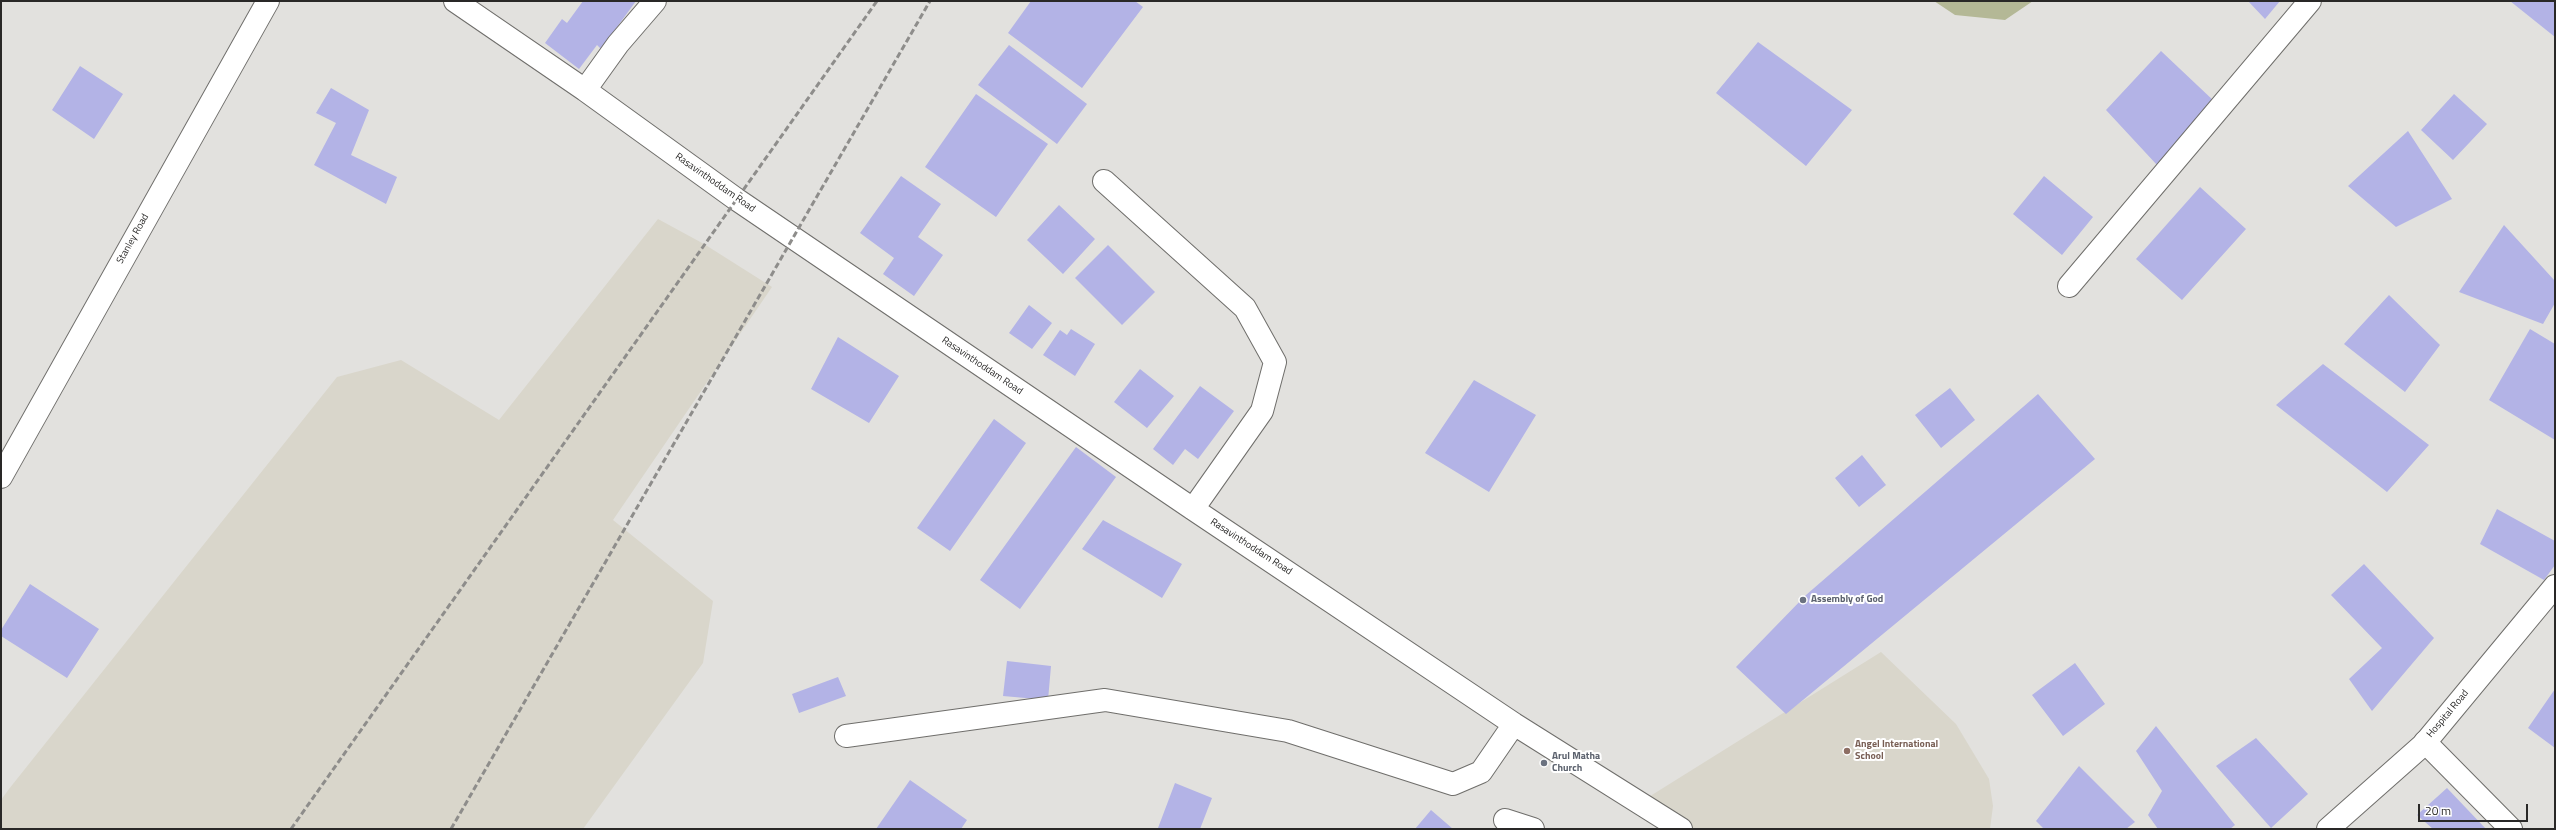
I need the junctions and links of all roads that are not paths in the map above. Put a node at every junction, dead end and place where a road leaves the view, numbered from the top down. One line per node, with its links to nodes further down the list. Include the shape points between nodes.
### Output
1 (268, 1): 8 (street, Stanley Road)
2 (455, 1): 5 (street, Rasavinthoddam Road)
3 (655, 1): 5 (street, via 618,44)
4 (2310, 1): 7 (street)
5 (585, 90): 9 (street, Rasavinthoddam Road, via 736,199)
6 (1104, 181): 9 (street, via 1245,308 1275,362 1262,411)
7 (2069, 286)
8 (1, 478)
9 (1193, 509): 11 (street, Rasavinthoddam Road)
10 (2555, 586): 13 (street, Hospital Road)
11 (1514, 724): 12 (street, via 1481,772 1453,784 1288,731 1105,700); 16 (street, Rasavinthoddam Road)
12 (846, 736)
13 (2425, 742): 17 (street, Hospital Road); 18 (street)
14 (1505, 820): 15 (street)
15 (1533, 829)
16 (1681, 829)
17 (2328, 829)
18 (2511, 829)

